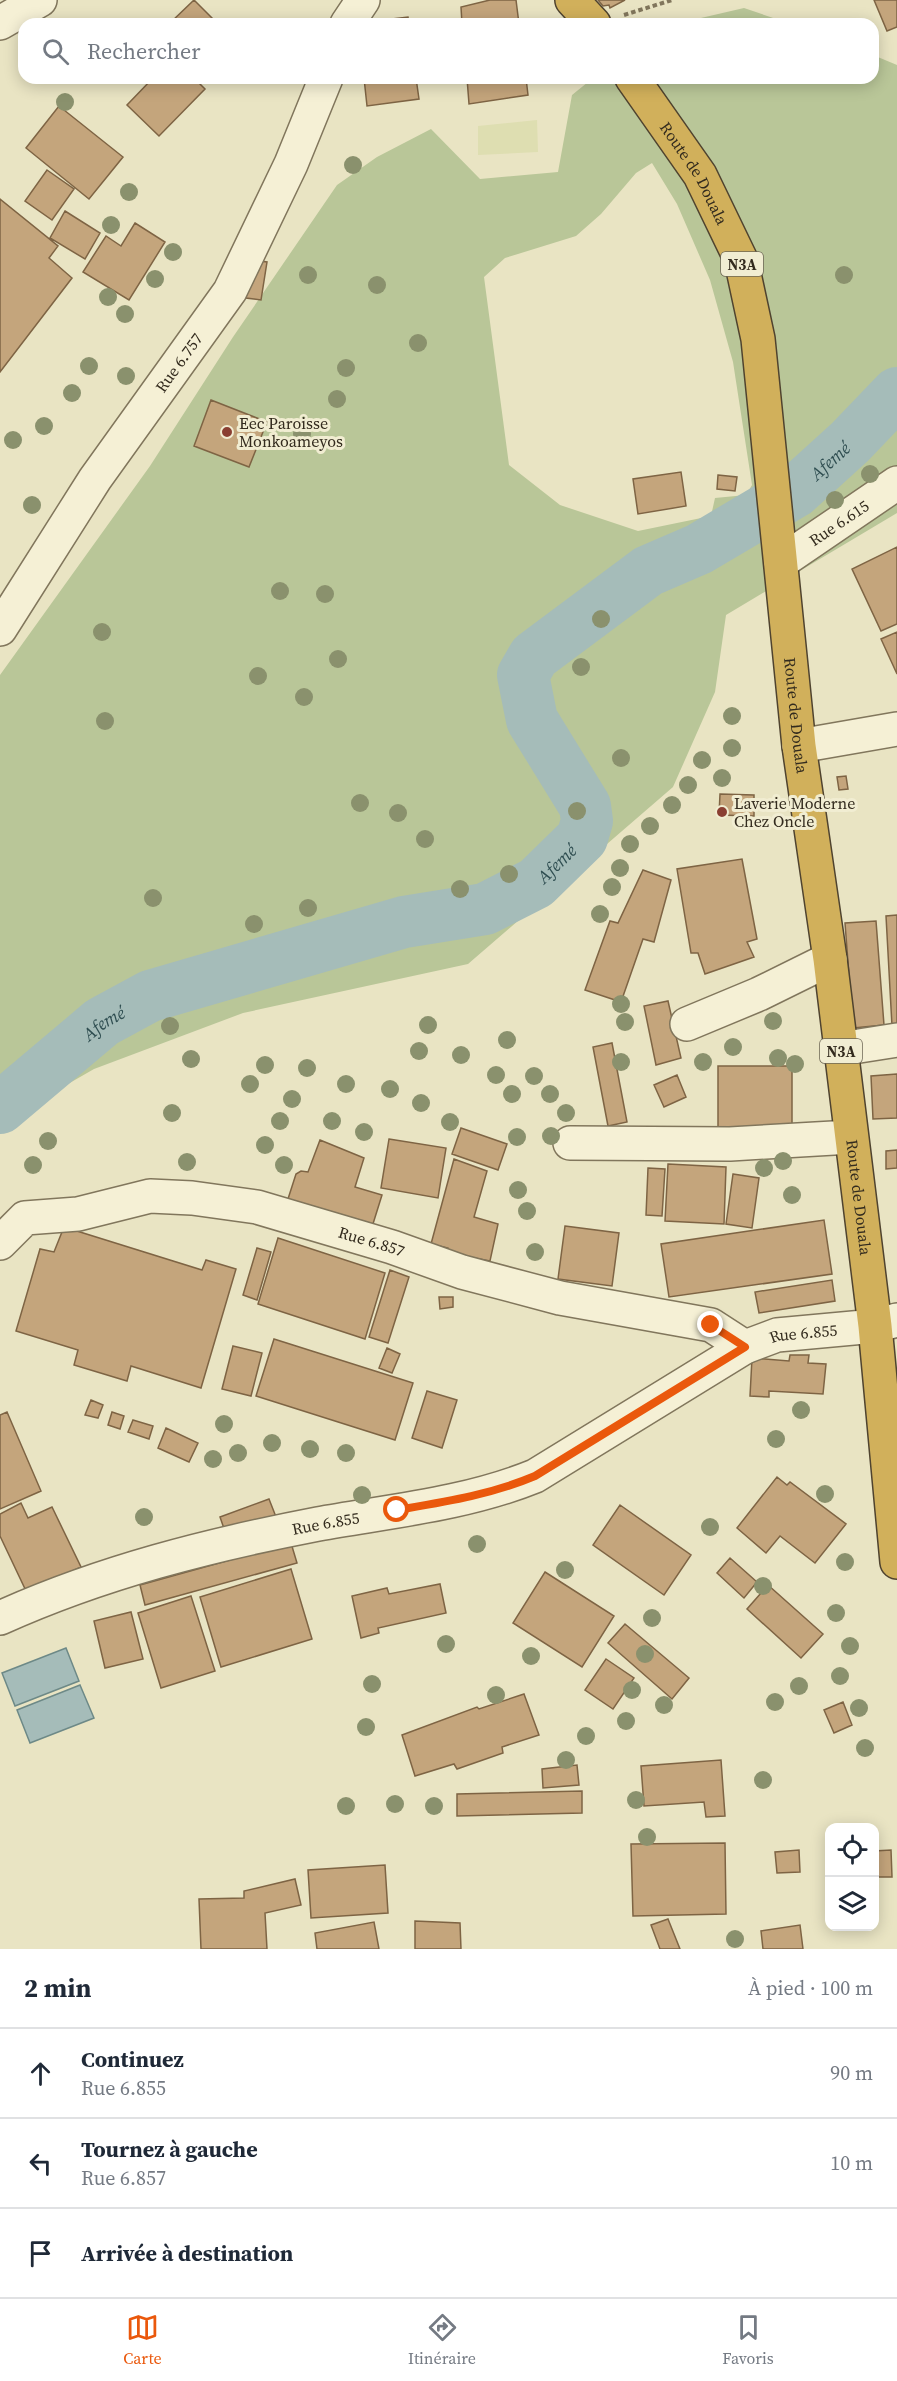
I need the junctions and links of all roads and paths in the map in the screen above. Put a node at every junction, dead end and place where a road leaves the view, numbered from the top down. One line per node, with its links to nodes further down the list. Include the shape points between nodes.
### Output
1 (40, 0): 8 (street)
2 (363, 0): 5 (street)
3 (572, 0): 6 (highway)
4 (672, 0): 7 (path)
5 (351, 18)
6 (604, 18)
7 (614, 18)
8 (0, 23)
9 (324, 84): 13 (street, Rue 6.757, via 291,164 230,291 95,479)
10 (636, 84): 12 (highway, Route de Douala / N3A, via 700,175 741,260 758,339)
11 (897, 483): 12 (street, Rue 6.615)
12 (780, 551): 15 (highway, Route de Douala / N3A)
13 (0, 629)
14 (897, 729): 15 (street)
15 (799, 746): 16 (highway, Route de Douala / N3A)
16 (830, 959): 17 (street); 19 (highway, Route de Douala / N3A)
17 (687, 1024)
18 (897, 1040): 19 (street)
19 (840, 1049): 20 (highway, Route de Douala / N3A)
20 (851, 1137): 21 (street, via 730,1144); 23 (highway, Route de Douala / N3A)
21 (570, 1143)
22 (0, 1243): 24 (street, Rue 6.857, via 25,1218 78,1214 150,1196 192,1197 256,1207 462,1272 560,1298 711,1325)
23 (886, 1323): 24 (street, Rue 6.855, via 777,1335); 25 (highway, Route de Douala / N3A)
24 (745, 1347): 26 (street, Rue 6.855, via 535,1476 508,1487 465,1499 209,1547 125,1570)
25 (897, 1562)
26 (0, 1618)

